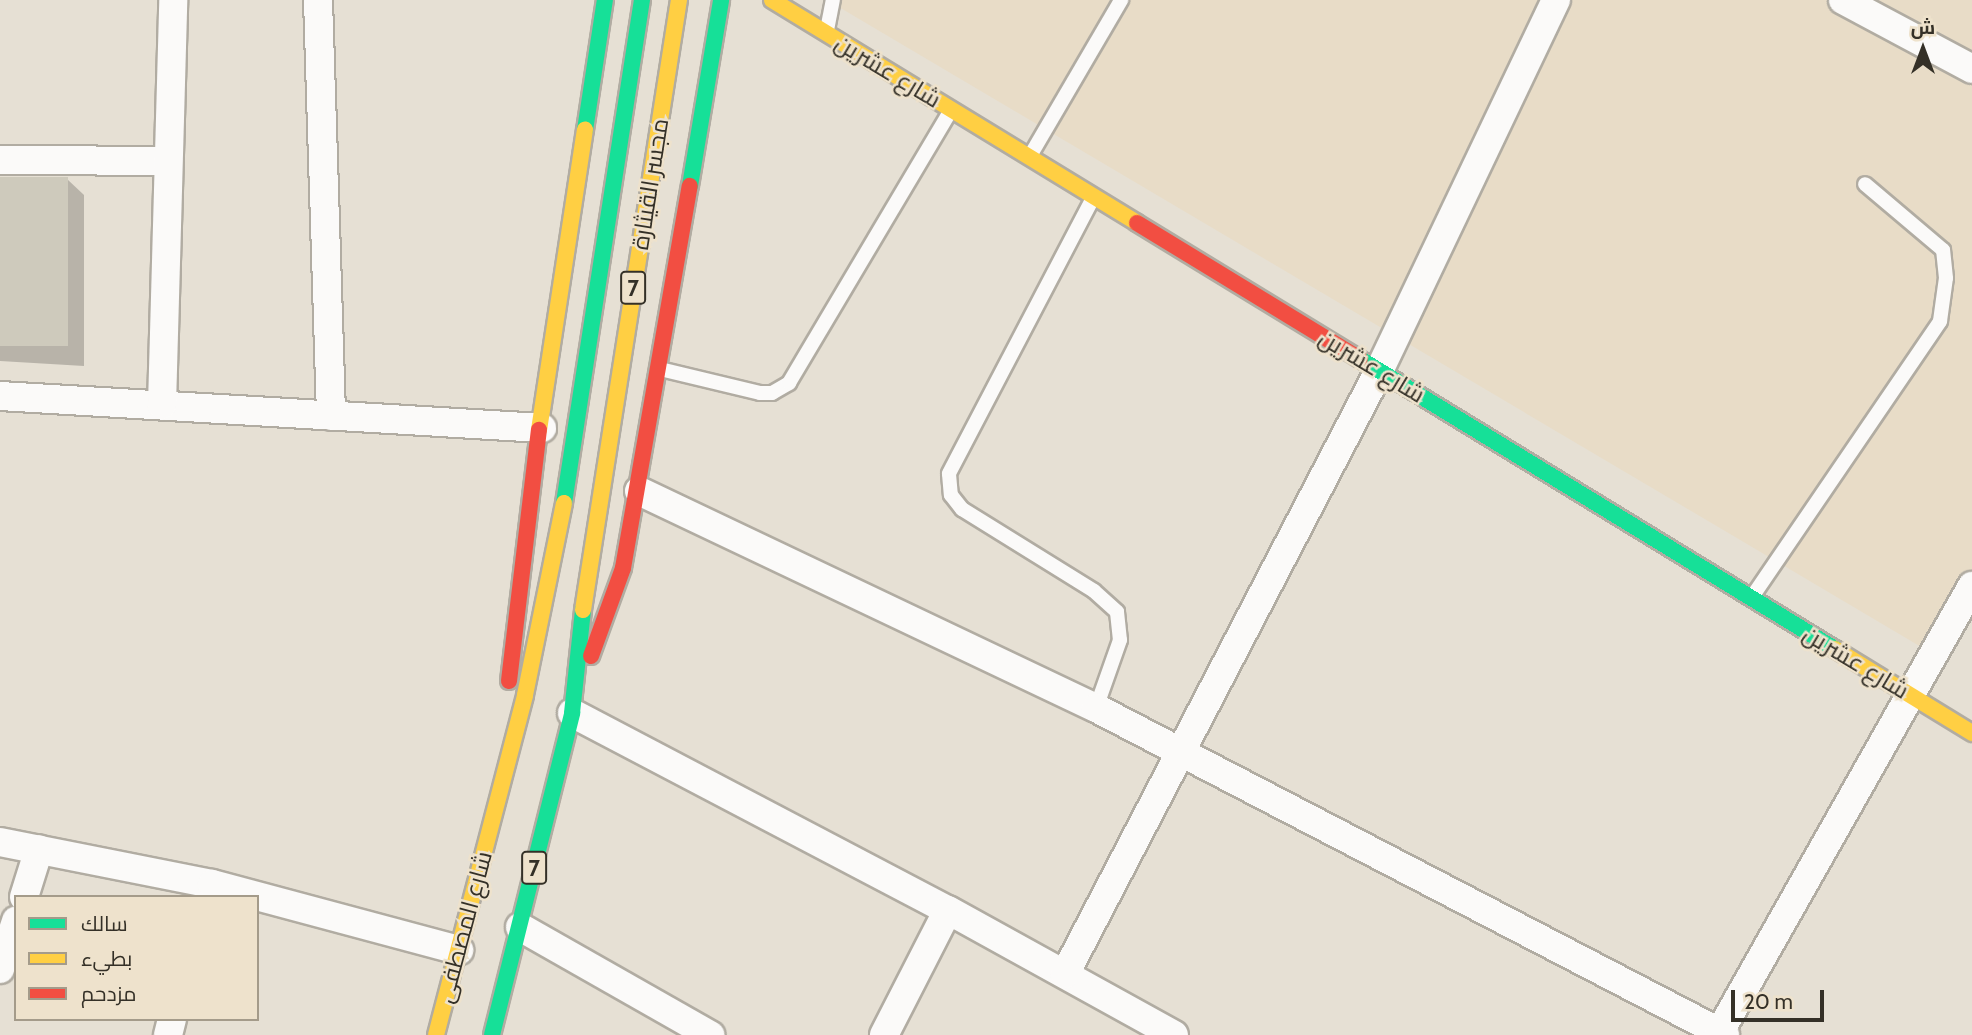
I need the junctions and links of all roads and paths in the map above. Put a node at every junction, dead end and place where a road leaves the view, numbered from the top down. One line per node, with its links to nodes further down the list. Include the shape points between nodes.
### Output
1 (173, 0): 17 (street)
2 (318, 0): 24 (street)
3 (605, 0): 25 (main road)
4 (642, 0): 34 (main road, مجسر القيثارة / 7, via 553,570)
5 (679, 0): 30 (main road, مجسر القيثارة / 7, via 587,575)
6 (721, 0): 20 (main road)
7 (772, 0): 12 (main road, شارع عشرين)
8 (832, 0): 12 (lane)
9 (1121, 0): 15 (lane)
10 (1556, 0): 21 (street)
11 (1843, 0): 13 (street)
12 (826, 33): 14 (main road, شارع عشرين)
13 (1972, 69)
14 (951, 109): 15 (main road, شارع عشرين); 20 (lane, via 789,383 772,393 760,393)
15 (1030, 157): 19 (main road, شارع عشرين)
16 (0, 160): 17 (street)
17 (168, 162): 23 (street)
18 (1866, 184): 28 (lane, via 1943,250 1946,278 1940,321)
19 (1093, 196): 21 (main road, شارع عشرين); 31 (lane, via 949,474 951,495 962,509 1094,590 1116,611 1120,640)
20 (659, 369): 26 (main road)
21 (1379, 371): 28 (main road, شارع عشرين); 33 (street)
22 (0, 396): 23 (street)
23 (162, 405): 24 (street)
24 (331, 416): 25 (street)
25 (542, 428): 34 (main road, via 515,594)
26 (639, 491): 30 (main road, via 623,568); 31 (street)
27 (1972, 586): 29 (street)
28 (1752, 598): 29 (main road, شارع عشرين)
29 (1913, 697): 32 (main road, شارع عشرين); 47 (street)
30 (573, 707): 41 (street); 43 (main road, 7)
31 (1096, 708): 33 (street)
32 (1972, 733)
33 (1182, 753): 46 (street); 47 (street)
34 (492, 819): 44 (main road, شارع المصطفى / 7)
35 (0, 842): 36 (street)
36 (39, 849): 37 (street); 38 (street)
37 (210, 890): 39 (street)
38 (25, 895)
39 (231, 895)
40 (259, 902): 44 (street)
41 (948, 910): 46 (street); 51 (street)
42 (14, 927): 45 (street)
43 (520, 927): 49 (main road, 7); 50 (street)
44 (459, 950): 48 (main road, شارع المصطفى / 7)
45 (0, 969)
46 (1065, 974): 52 (street)
47 (1721, 1034)
48 (436, 1035)
49 (492, 1035)
50 (710, 1035)
51 (884, 1035)
52 (1174, 1035)

